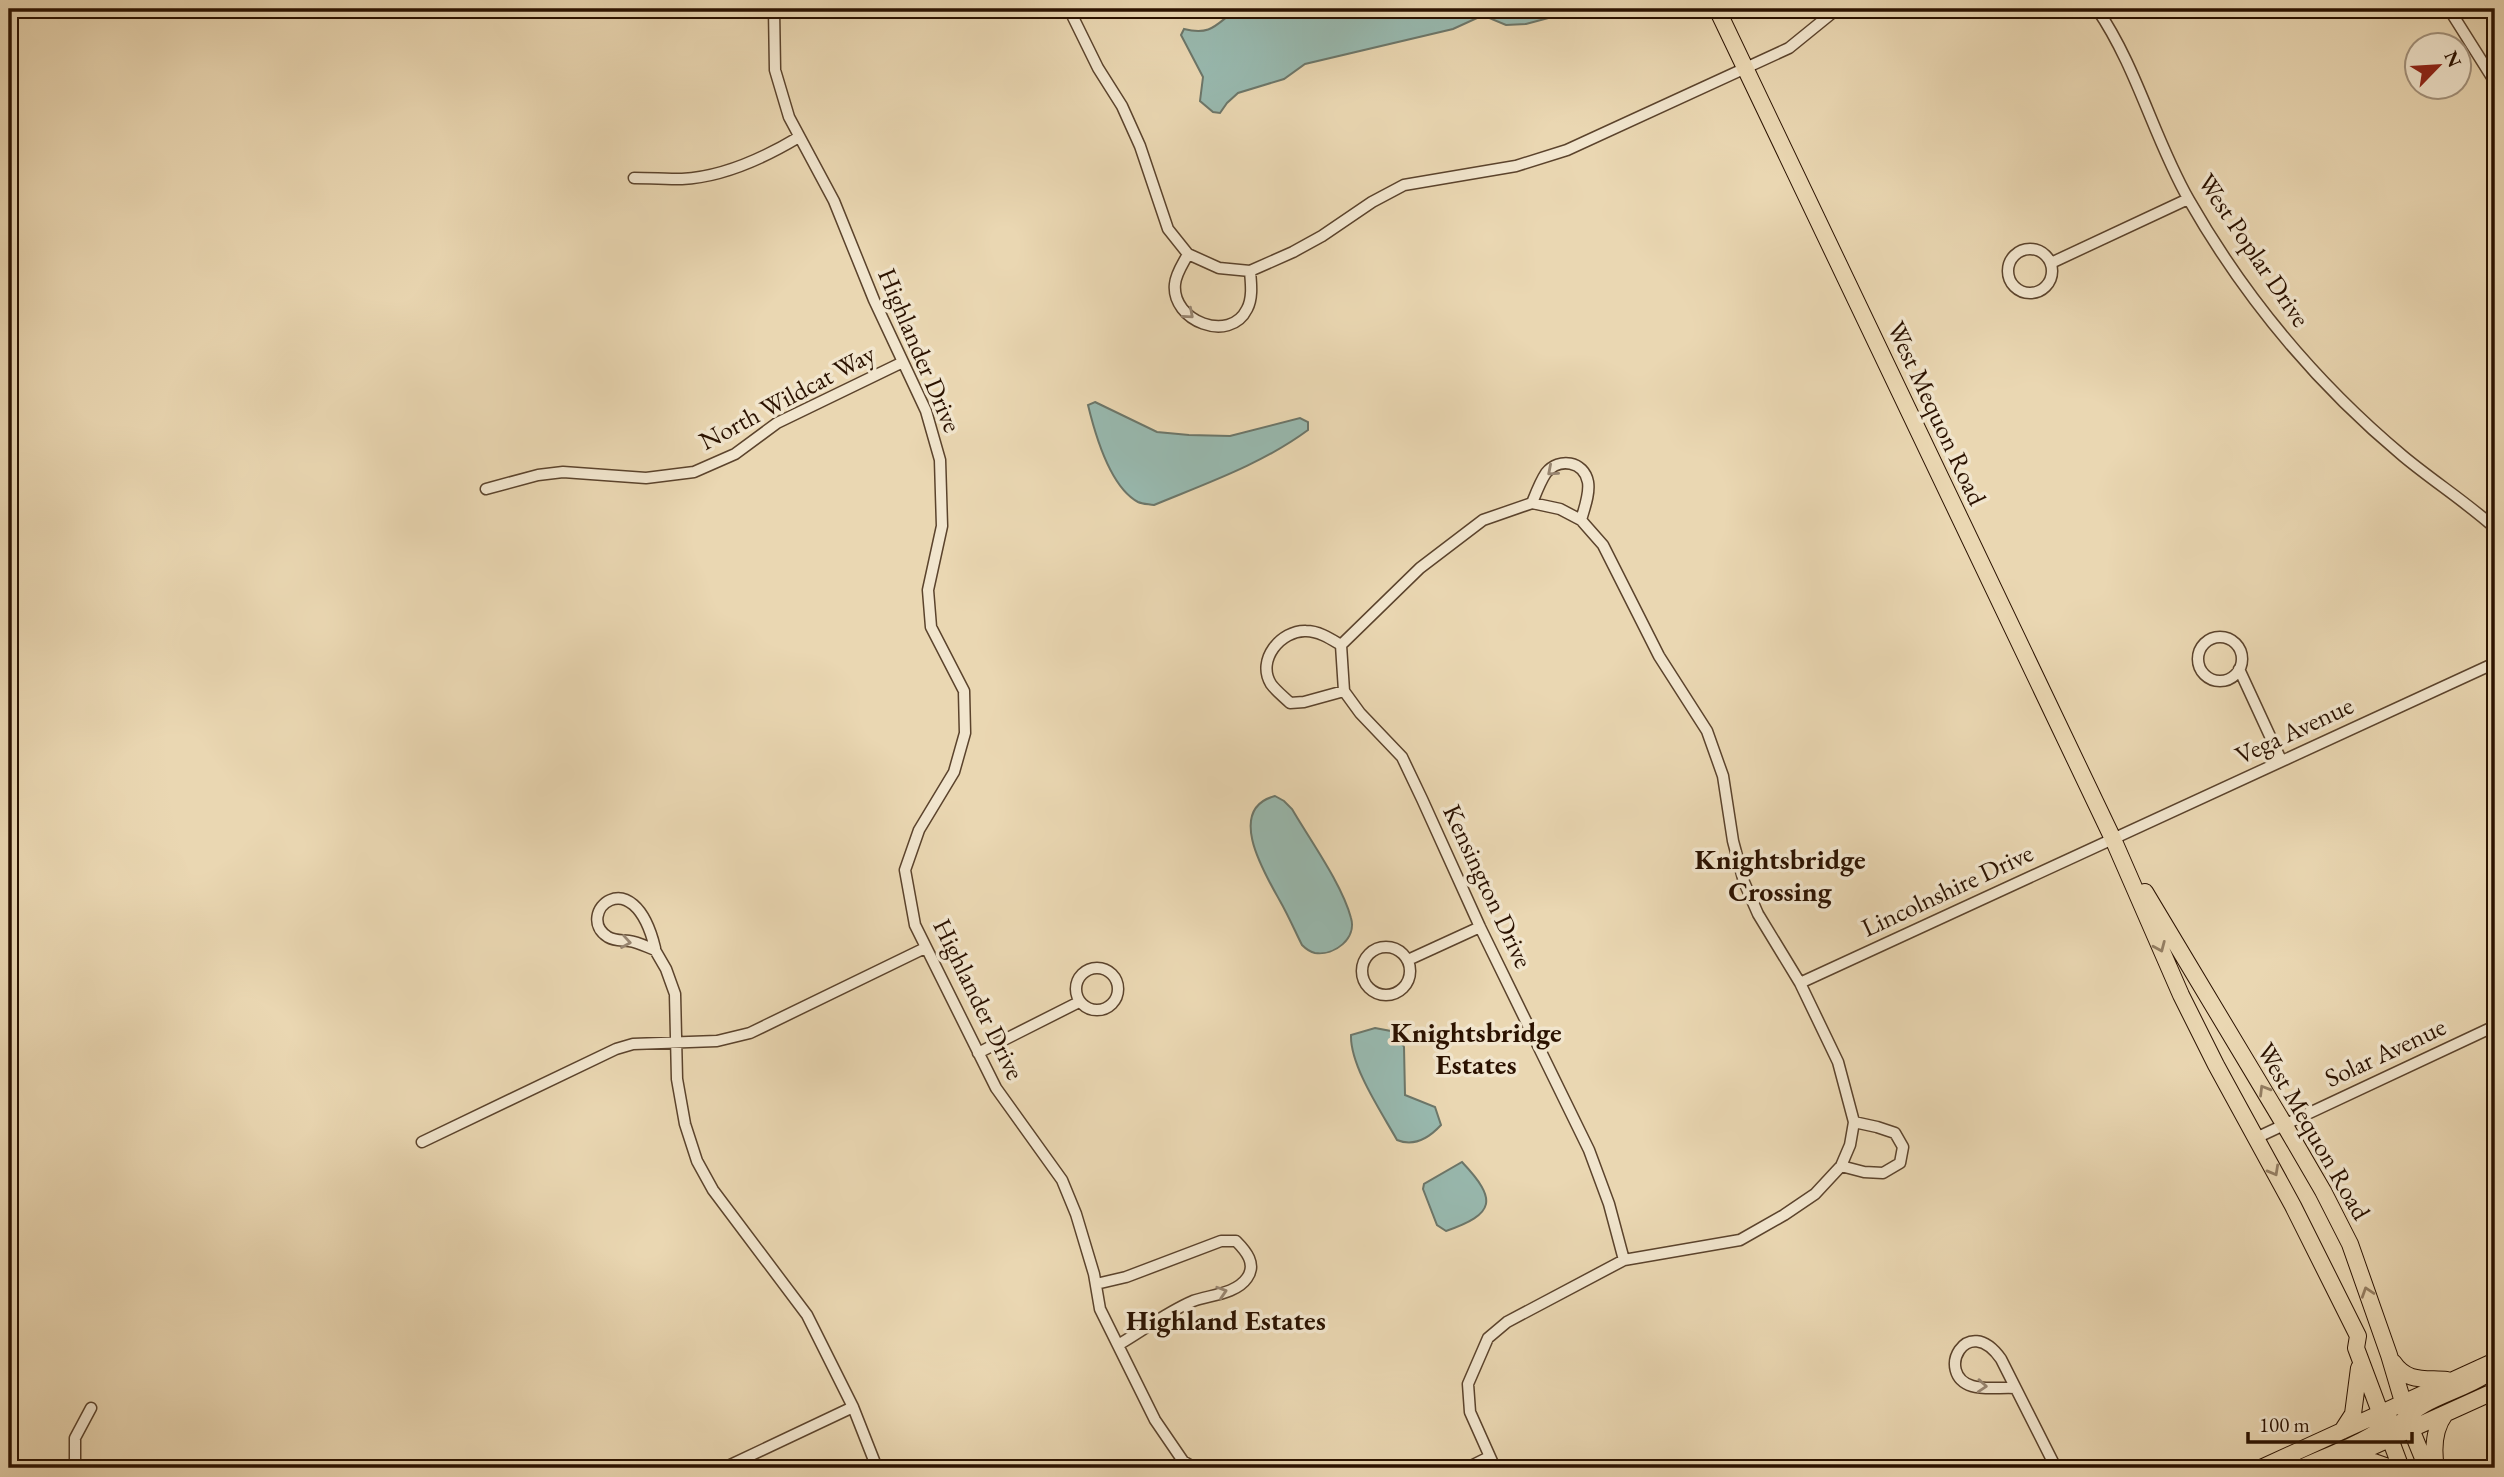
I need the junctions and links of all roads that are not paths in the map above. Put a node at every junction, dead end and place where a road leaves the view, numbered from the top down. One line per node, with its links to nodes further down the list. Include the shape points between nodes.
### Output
1 (774, 9): 9 (street, Highlander Drive, via 775,70)
2 (1069, 9): 12 (street, via 1140,146 1168,229)
3 (1717, 9): 7 (main road, West Mequon Road)
4 (1837, 9): 7 (street, via 1789,48)
5 (2097, 9): 11 (street, West Poplar Drive)
6 (2449, 9): 8 (street)
7 (1746, 68): 14 (street, via 1550,157 1420,180 1389,191 1322,236); 25 (main road, West Mequon Road)
8 (2495, 82)
9 (799, 137): 10 (street, via 716,174); 15 (street, Highlander Drive, via 834,201)
10 (634, 178)
11 (2188, 199): 13 (street); 19 (street, West Poplar Drive, via 2255,302 2320,377 2402,455)
12 (1188, 254): 14 (street, via 1219,268); 14 (street, one-way to 14, via 1174,286 1179,305 1190,319 1209,326 1227,325 1247,309)
13 (2051, 263): 13 (street, via 2042,251 2020,251 2010,262 2009,277 2023,291 2037,292 2051,277)
14 (1250, 271)
15 (903, 362): 16 (street, North Wildcat Way, via 777,423 735,454 694,472 646,478 563,472); 27 (street, Highlander Drive, via 926,411 940,460 942,526 929,590 931,628 964,691 965,733 954,772 919,830 905,870 915,925)
16 (486, 489)
17 (1532, 503): 18 (street, via 1560,509); 18 (street, one-way to 17, via 1588,484 1577,465 1562,462 1548,470); 20 (street, via 1483,520 1420,568)
18 (1581, 520): 30 (street, via 1603,545 1659,656 1707,732 1723,776 1744,881 1758,914)
19 (2495, 528)
20 (1341, 645): 23 (street); 23 (street, via 1305,630 1284,638 1266,662 1269,682 1290,703)
21 (2495, 663): 24 (street, Vega Avenue)
22 (2239, 668): 22 (street, via 2239,649 2229,639 2216,637 2200,650 2199,665 2207,677 2221,681); 24 (street)
23 (1344, 691): 26 (street, Kensington Drive, via 1402,757)
24 (2281, 760): 25 (street, Vega Avenue)
25 (2113, 839): 30 (street, Lincolnshire Drive); 36 (main road, West Mequon Road, one-way to 25); 37 (main road, West Mequon Road, one-way to 37, via 2180,995)
26 (1480, 927): 29 (street); 40 (street, Kensington Drive, via 1589,1150)
27 (925, 948): 33 (street, via 750,1033 717,1041); 34 (street, Highlander Drive)
28 (655, 950): 28 (street, one-way to 28, via 646,922 631,901 618,898 603,905 597,922 606,935); 33 (street, via 675,994)
29 (1408, 960): 29 (street, via 1389,947 1373,951 1363,963 1363,980 1373,992 1396,994 1408,983)
30 (1800, 983): 35 (street, via 1838,1062)
31 (1079, 1002): 31 (street, via 1090,1010 1109,1007 1118,990 1114,976 1102,968 1081,974 1075,988); 34 (street)
32 (2495, 1026): 36 (street, Solar Avenue)
33 (678, 1042): 38 (street, via 616,1049); 52 (street, via 677,1079 697,1161 713,1190 807,1315)
34 (978, 1053): 41 (street, Highlander Drive, via 996,1088 1062,1180)
35 (1853, 1122): 39 (street); 39 (street, via 1895,1133 1903,1147 1900,1163 1884,1173)
36 (2284, 1124): 37 (street, Solar Avenue); 42 (main road, West Mequon Road, one-way to 36, via 2350,1244)
37 (2256, 1138): 43 (main road, West Mequon Road, one-way to 43)
38 (422, 1142)
39 (1841, 1166): 40 (street, via 1815,1194 1740,1240)
40 (1624, 1260): 57 (street, via 1507,1322 1488,1338 1468,1384 1470,1412)
41 (1096, 1284): 44 (street, Highlander Drive, via 1100,1309); 44 (street, one-way to 41, via 1192,1302 1246,1280 1251,1270 1248,1253 1236,1241 1221,1241)
42 (2378, 1327): 43 (main road); 45 (main road, West Mequon Road)
43 (2358, 1336): 47 (main road, West Mequon Road); 55 (main road)
44 (1118, 1345): 62 (street, Highlander Drive, via 1154,1420 1183,1461)
45 (2389, 1355): 49 (main road, via 2406,1376); 55 (main road, West Mequon Road)
46 (2495, 1361): 49 (main road)
47 (2361, 1362): 55 (main road, West Mequon Road); 56 (main road, via 2353,1414)
48 (2495, 1368): 55 (main road)
49 (2450, 1380): 55 (main road)
50 (2015, 1388): 50 (street, one-way to 50, via 1993,1347 1983,1340 1959,1347 1954,1359 1961,1380 1972,1387); 65 (street)
51 (2495, 1391): 54 (main road)
52 (853, 1406): 60 (street); 61 (street)
53 (91, 1408): 59 (street, via 75,1438)
54 (2445, 1414): 55 (main road); 72 (main road, via 2436,1441)
55 (2396, 1422): 56 (main road); 58 (main road); 67 (main road); 69 (main road, West Mequon Road); 70 (main road); 71 (main road, West Mequon Road)
56 (2342, 1431): 66 (main road)
57 (1489, 1457): 63 (street); 64 (street)
58 (2332, 1465): 68 (main road, via 2374,1462)
59 (75, 1468)
60 (724, 1468)
61 (877, 1468)
62 (1195, 1468)
63 (1467, 1468)
64 (1494, 1468)
65 (2056, 1468)
66 (2261, 1468)
67 (2301, 1468)
68 (2392, 1468)
69 (2401, 1468)
70 (2415, 1468)
71 (2427, 1468)
72 (2436, 1468)

